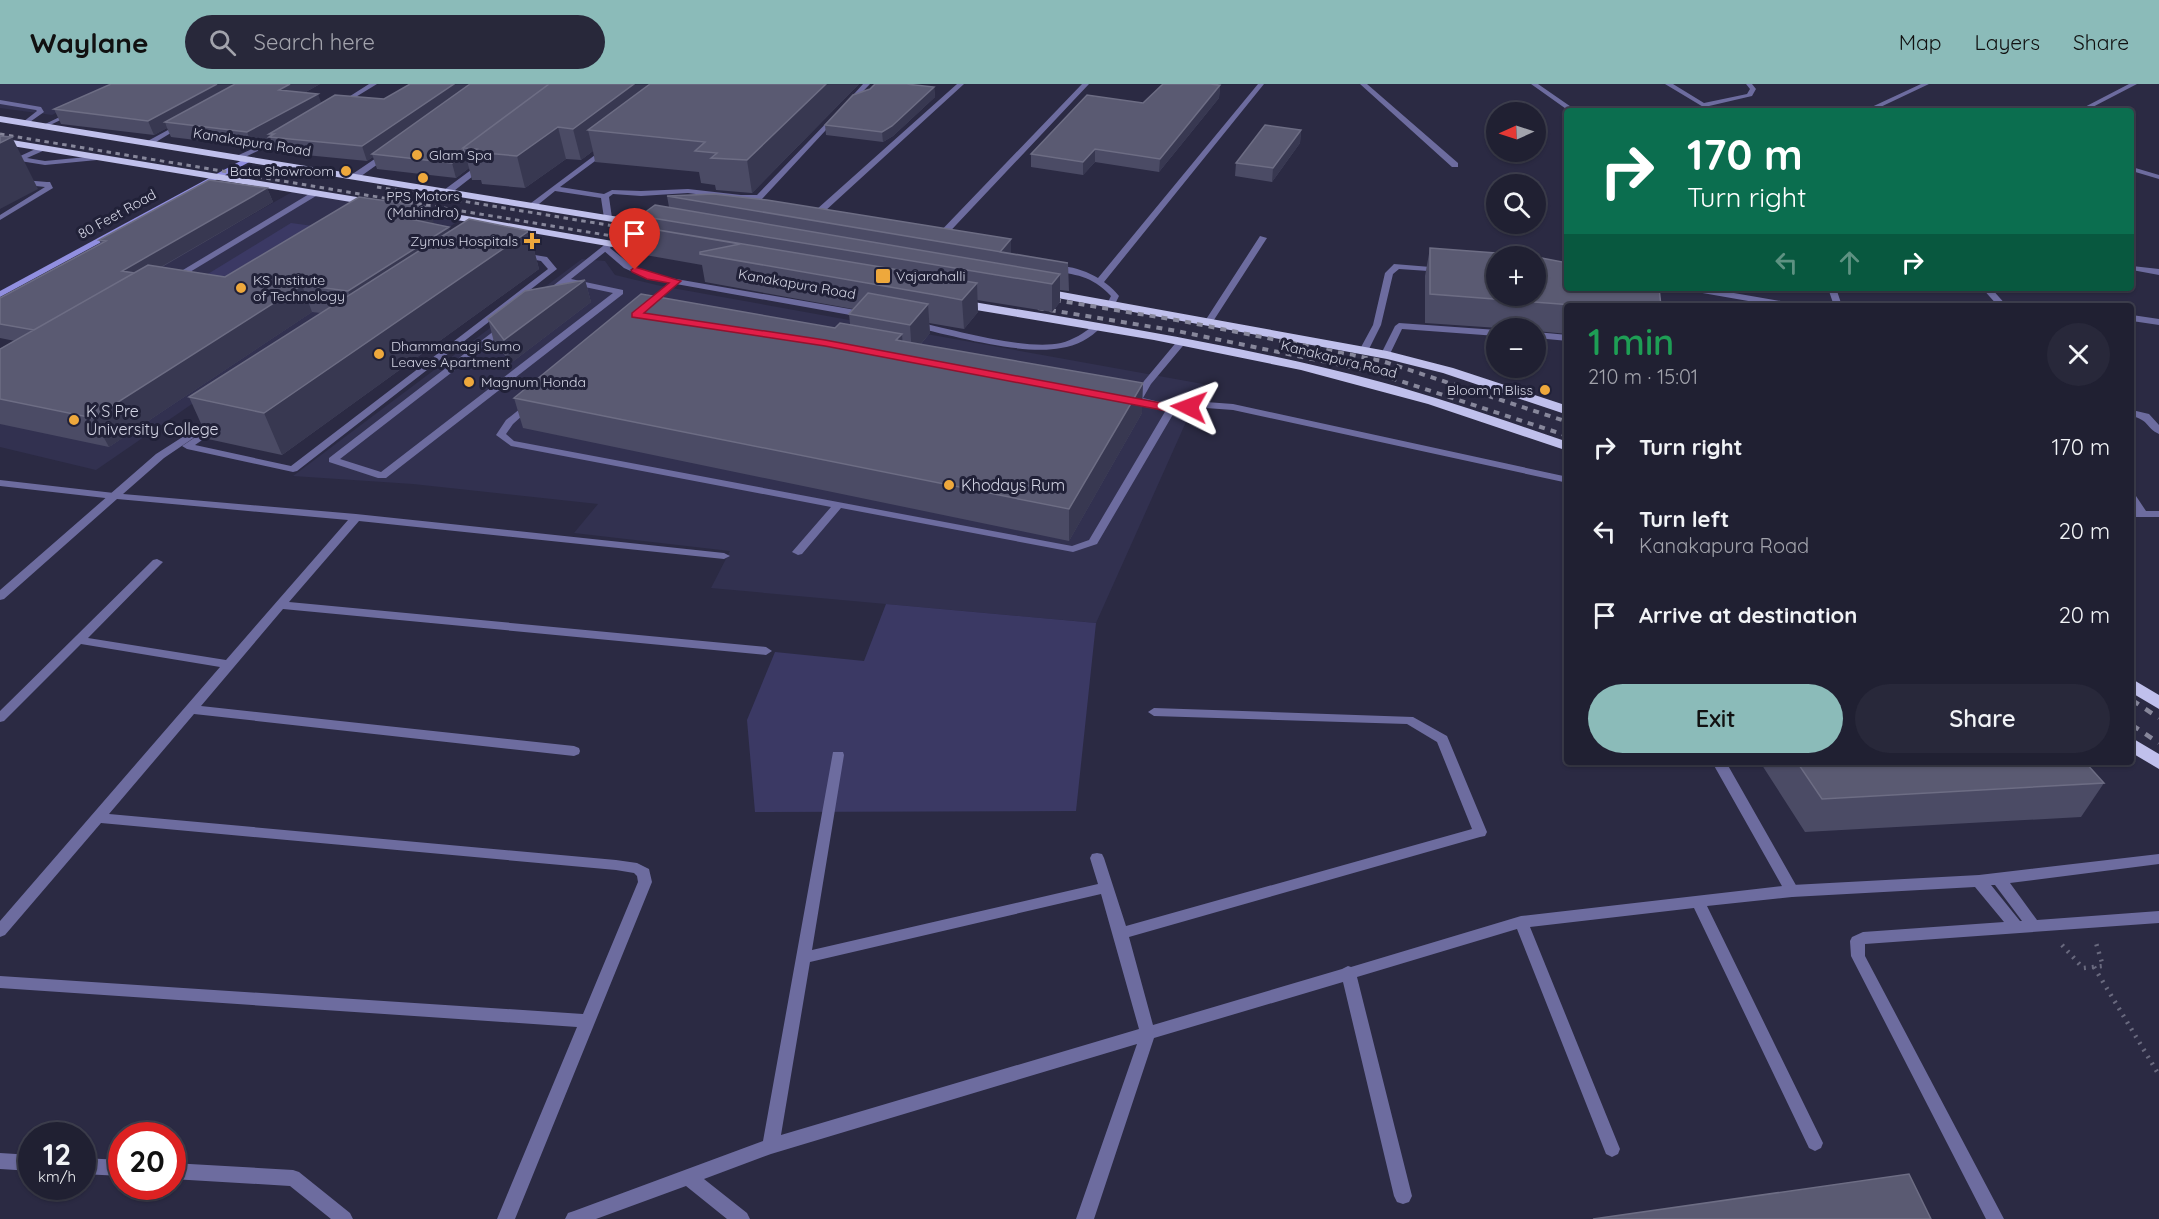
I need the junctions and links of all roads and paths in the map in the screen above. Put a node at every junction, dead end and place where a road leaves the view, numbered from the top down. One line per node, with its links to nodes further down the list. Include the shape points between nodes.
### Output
1 (374, 84): 21 (street)
2 (867, 84): 13 (street)
3 (961, 84): 57 (street, via 802,227)
4 (1086, 84): 60 (street, via 930,247)
5 (1261, 84): 68 (street)
6 (1363, 84): 40 (street)
7 (1534, 84): 17 (street)
8 (1668, 84): 15 (street)
9 (1749, 84): 15 (street, via 1753,89 1750,95)
10 (1926, 84): 19 (street)
11 (2134, 84): 20 (street)
12 (868, 96): 13 (street)
13 (850, 101): 50 (street, via 759,196 689,191 638,195 612,192)
14 (0, 102): 24 (street, via 39,108 41,111)
15 (1704, 105): 18 (street)
16 (84, 107): 25 (street)
17 (1570, 108)
18 (1709, 108)
19 (1873, 108)
20 (2086, 108)
21 (327, 112)
22 (0, 119): 24 (highway, Kanakapura Road)
23 (188, 122): 30 (street)
24 (25, 123): 25 (highway, Kanakapura Road)
25 (44, 126): 30 (highway, Kanakapura Road)
26 (289, 134): 31 (street)
27 (0, 141): 29 (highway, Kanakapura Road)
28 (615, 142): 47 (street)
29 (17, 144): 32 (highway, Kanakapura Road); 34 (street)
30 (148, 144): 36 (highway, Kanakapura Road)
31 (270, 145): 36 (street); 38 (street)
32 (42, 148): 35 (highway, Kanakapura Road); 37 (street)
33 (393, 150): 44 (street)
34 (0, 154): 37 (street)
35 (97, 158): 37 (street, via 53,163); 43 (highway, Kanakapura Road)
36 (236, 158): 38 (highway, Kanakapura Road); 43 (main road, 80 Feet Road)
37 (20, 159): 41 (street)
38 (249, 160): 43 (main road, 80 Feet Road); 44 (highway, Kanakapura Road)
39 (486, 163): 48 (street)
40 (1455, 165)
41 (0, 168)
42 (2134, 170): 45 (street)
43 (211, 175): 49 (highway, Kanakapura Road); 71 (main road, 80 Feet Road); 76 (main road, 80 Feet Road)
44 (354, 177): 48 (highway, Kanakapura Road)
45 (2156, 178)
46 (0, 180): 53 (street, via 47,184 49,188)
47 (556, 189): 50 (street); 51 (street)
48 (447, 192): 51 (highway, Kanakapura Road)
49 (317, 193): 59 (highway, Kanakapura Road); 70 (street)
50 (605, 196): 54 (street)
51 (531, 206): 54 (highway, Kanakapura Road)
52 (668, 217): 55 (street, Kanakapura Road)
53 (0, 218)
54 (608, 218): 55 (highway, Kanakapura Road)
55 (640, 223): 56 (highway, Kanakapura Road)
56 (675, 229)
57 (814, 229)
58 (1263, 238): 89 (street)
59 (608, 245): 62 (highway, Kanakapura Road); 67 (street); 69 (street, Kanakapura Road, via 627,266 651,277)
60 (941, 249)
61 (508, 252): 109 (street, via 544,259 553,269 293,469 187,446 228,415 160,456)
62 (668, 253)
63 (1041, 266): 68 (street)
64 (2134, 268): 66 (street)
65 (1457, 271): 97 (street, via 1397,266 1389,273 1377,326)
66 (2159, 272)
67 (564, 280): 79 (street); 84 (street, via 620,292 382,476 333,460)
68 (1101, 280): 82 (street, via 1115,296)
69 (676, 281): 85 (street, via 636,315); 86 (street, Kanakapura Road)
70 (165, 283)
71 (0, 286)
72 (1025, 289): 82 (highway, Kanakapura Road)
73 (1708, 291): 77 (street)
74 (1754, 291): 77 (street)
75 (1989, 291): 81 (street)
76 (0, 294)
77 (1755, 299): 80 (street)
78 (940, 300): 91 (highway, Kanakapura Road)
79 (536, 302)
80 (1776, 303)
81 (2000, 303)
82 (1112, 304): 83 (highway, Kanakapura Road)
83 (1128, 307): 89 (highway, Kanakapura Road); 92 (highway)
84 (518, 317)
85 (648, 317)
86 (875, 317)
87 (2134, 318): 90 (street)
88 (898, 321): 91 (street, via 1035,347 1059,346 1087,336)
89 (1209, 321): 97 (highway, Kanakapura Road)
90 (2159, 321)
91 (1097, 327): 92 (highway, Kanakapura Road)
92 (1114, 330): 96 (highway, Kanakapura Road)
93 (1486, 332): 98 (street, via 1399,326)
94 (1546, 336): 95 (street)
95 (1564, 338)
96 (1182, 341): 101 (street); 106 (highway, Kanakapura Road, via 1350,378)
97 (1365, 349): 98 (highway, Kanakapura Road)
98 (1386, 354): 103 (highway, Kanakapura Road, via 1441,367)
99 (1125, 398): 101 (street)
100 (536, 399): 110 (street, via 509,422 501,435 511,442)
101 (1137, 400): 102 (street)
102 (1172, 408): 107 (street, via 1233,408); 110 (street, via 1093,543 1085,547 1058,549)
103 (1564, 410)
104 (2134, 413): 105 (street, via 2146,416)
105 (2159, 431)
106 (1564, 446)
107 (1564, 479)
108 (0, 483): 109 (street)
109 (114, 496): 113 (street); 117 (street)
110 (838, 505): 114 (street)
111 (2137, 514): 112 (street)
112 (2159, 514)
113 (356, 517): 115 (street); 118 (street)
114 (798, 552)
115 (724, 556)
116 (157, 562): 119 (street)
117 (0, 596)
118 (281, 605): 120 (street); 121 (street)
119 (78, 640): 121 (street); 126 (street)
120 (766, 651)
121 (229, 665): 124 (street)
122 (2134, 686): 123 (highway)
123 (2159, 703)
124 (191, 710): 128 (street); 132 (street)
125 (1154, 712): 146 (street, via 1409,720 1442,738 1480,832)
126 (0, 718)
127 (2134, 747): 130 (highway)
128 (574, 751)
129 (838, 755): 147 (street)
130 (2159, 763)
131 (1721, 765): 138 (street)
132 (97, 818): 145 (street); 151 (street, via 637,868 644,873 645,882)
133 (1097, 858): 137 (street)
134 (2159, 859): 135 (street)
135 (1999, 879): 136 (street); 144 (street)
136 (1979, 881): 138 (street); 144 (street)
137 (1105, 888): 146 (street); 147 (street)
138 (1792, 891): 139 (street)
139 (1698, 902): 142 (street); 154 (street)
140 (2159, 917): 141 (street)
141 (2085, 921): 143 (street); 148 (path, via 2092,930 2103,966)
142 (1521, 922): 149 (street); 156 (street)
143 (2051, 924): 144 (street); 148 (path, via 2051,933 2083,968)
144 (2025, 926): 167 (street, via 1863,938 1857,941 1856,948)
145 (0, 931)
146 (1121, 933): 152 (street)
147 (803, 958): 155 (street)
148 (2094, 967): 153 (path)
149 (1348, 972): 152 (street); 161 (street)
150 (0, 982): 151 (street)
151 (588, 1021): 163 (street)
152 (1148, 1034): 155 (street); 166 (street)
153 (2159, 1075)
154 (1815, 1143)
155 (771, 1146): 160 (street)
156 (1612, 1149)
157 (0, 1161): 158 (street)
158 (18, 1162)
159 (186, 1172): 162 (street, via 293,1179)
160 (688, 1177): 164 (street); 165 (street)
161 (1403, 1196)
162 (344, 1219)
163 (506, 1219)
164 (574, 1219)
165 (741, 1219)
166 (1085, 1219)
167 (1995, 1219)

